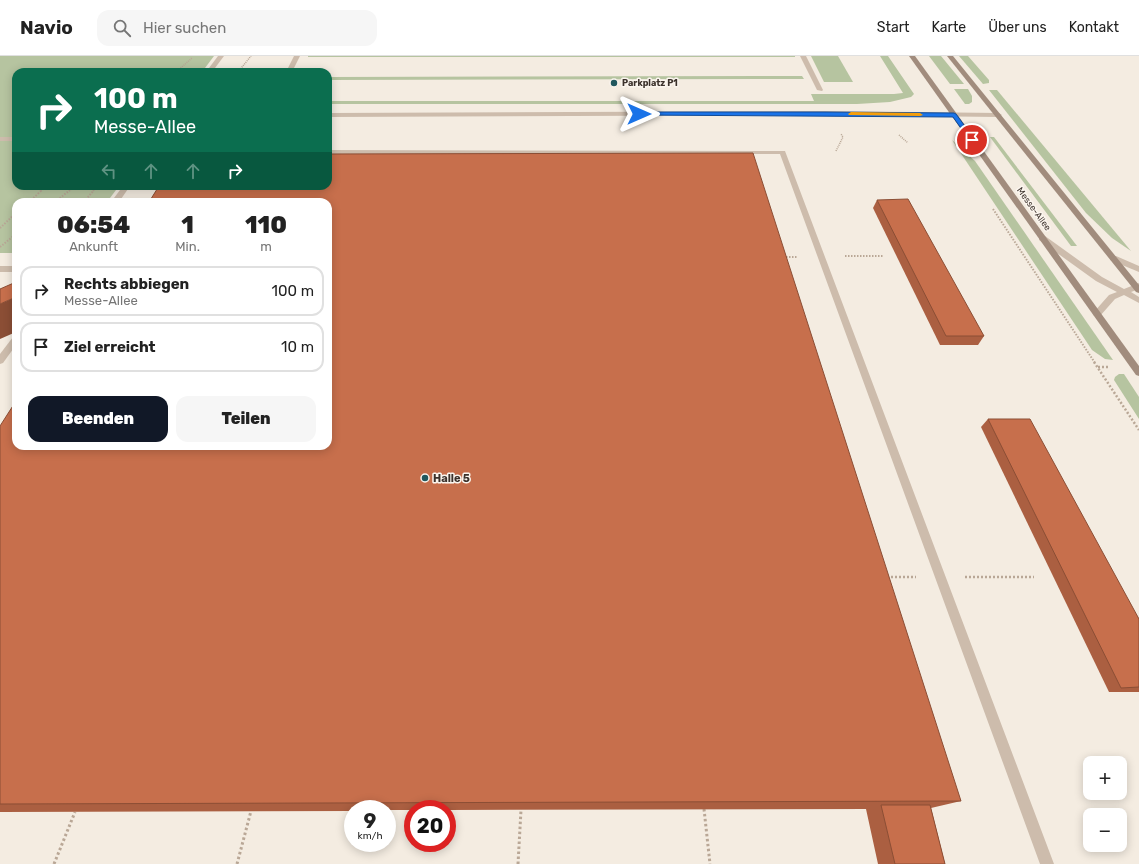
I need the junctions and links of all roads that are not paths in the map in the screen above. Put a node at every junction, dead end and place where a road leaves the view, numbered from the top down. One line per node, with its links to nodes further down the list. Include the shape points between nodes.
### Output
1 (221, 56): 6 (lane)
2 (297, 56): 7 (lane)
3 (803, 56): 8 (lane)
4 (912, 56): 10 (main road, Messe-Allee)
5 (950, 56): 11 (main road)
6 (212, 68)
7 (291, 68)
8 (820, 90)
9 (332, 115): 10 (lane)
10 (954, 115): 11 (lane); 15 (main road, Messe-Allee)
11 (999, 115): 16 (main road)
12 (0, 139): 13 (lane)
13 (12, 139)
14 (332, 152): 27 (lane, via 783,152)
15 (1042, 238): 21 (lane, via 1099,279); 23 (main road, Messe-Allee)
16 (1113, 258): 19 (lane); 20 (main road)
17 (0, 269): 18 (lane)
18 (12, 269)
19 (1139, 269)
20 (1138, 288): 21 (lane)
21 (1122, 292): 22 (lane); 23 (lane, via 1112,297)
22 (1139, 300)
23 (1097, 314): 26 (main road, Messe-Allee)
24 (12, 344): 25 (lane)
25 (0, 361)
26 (1139, 373)
27 (1047, 864)

